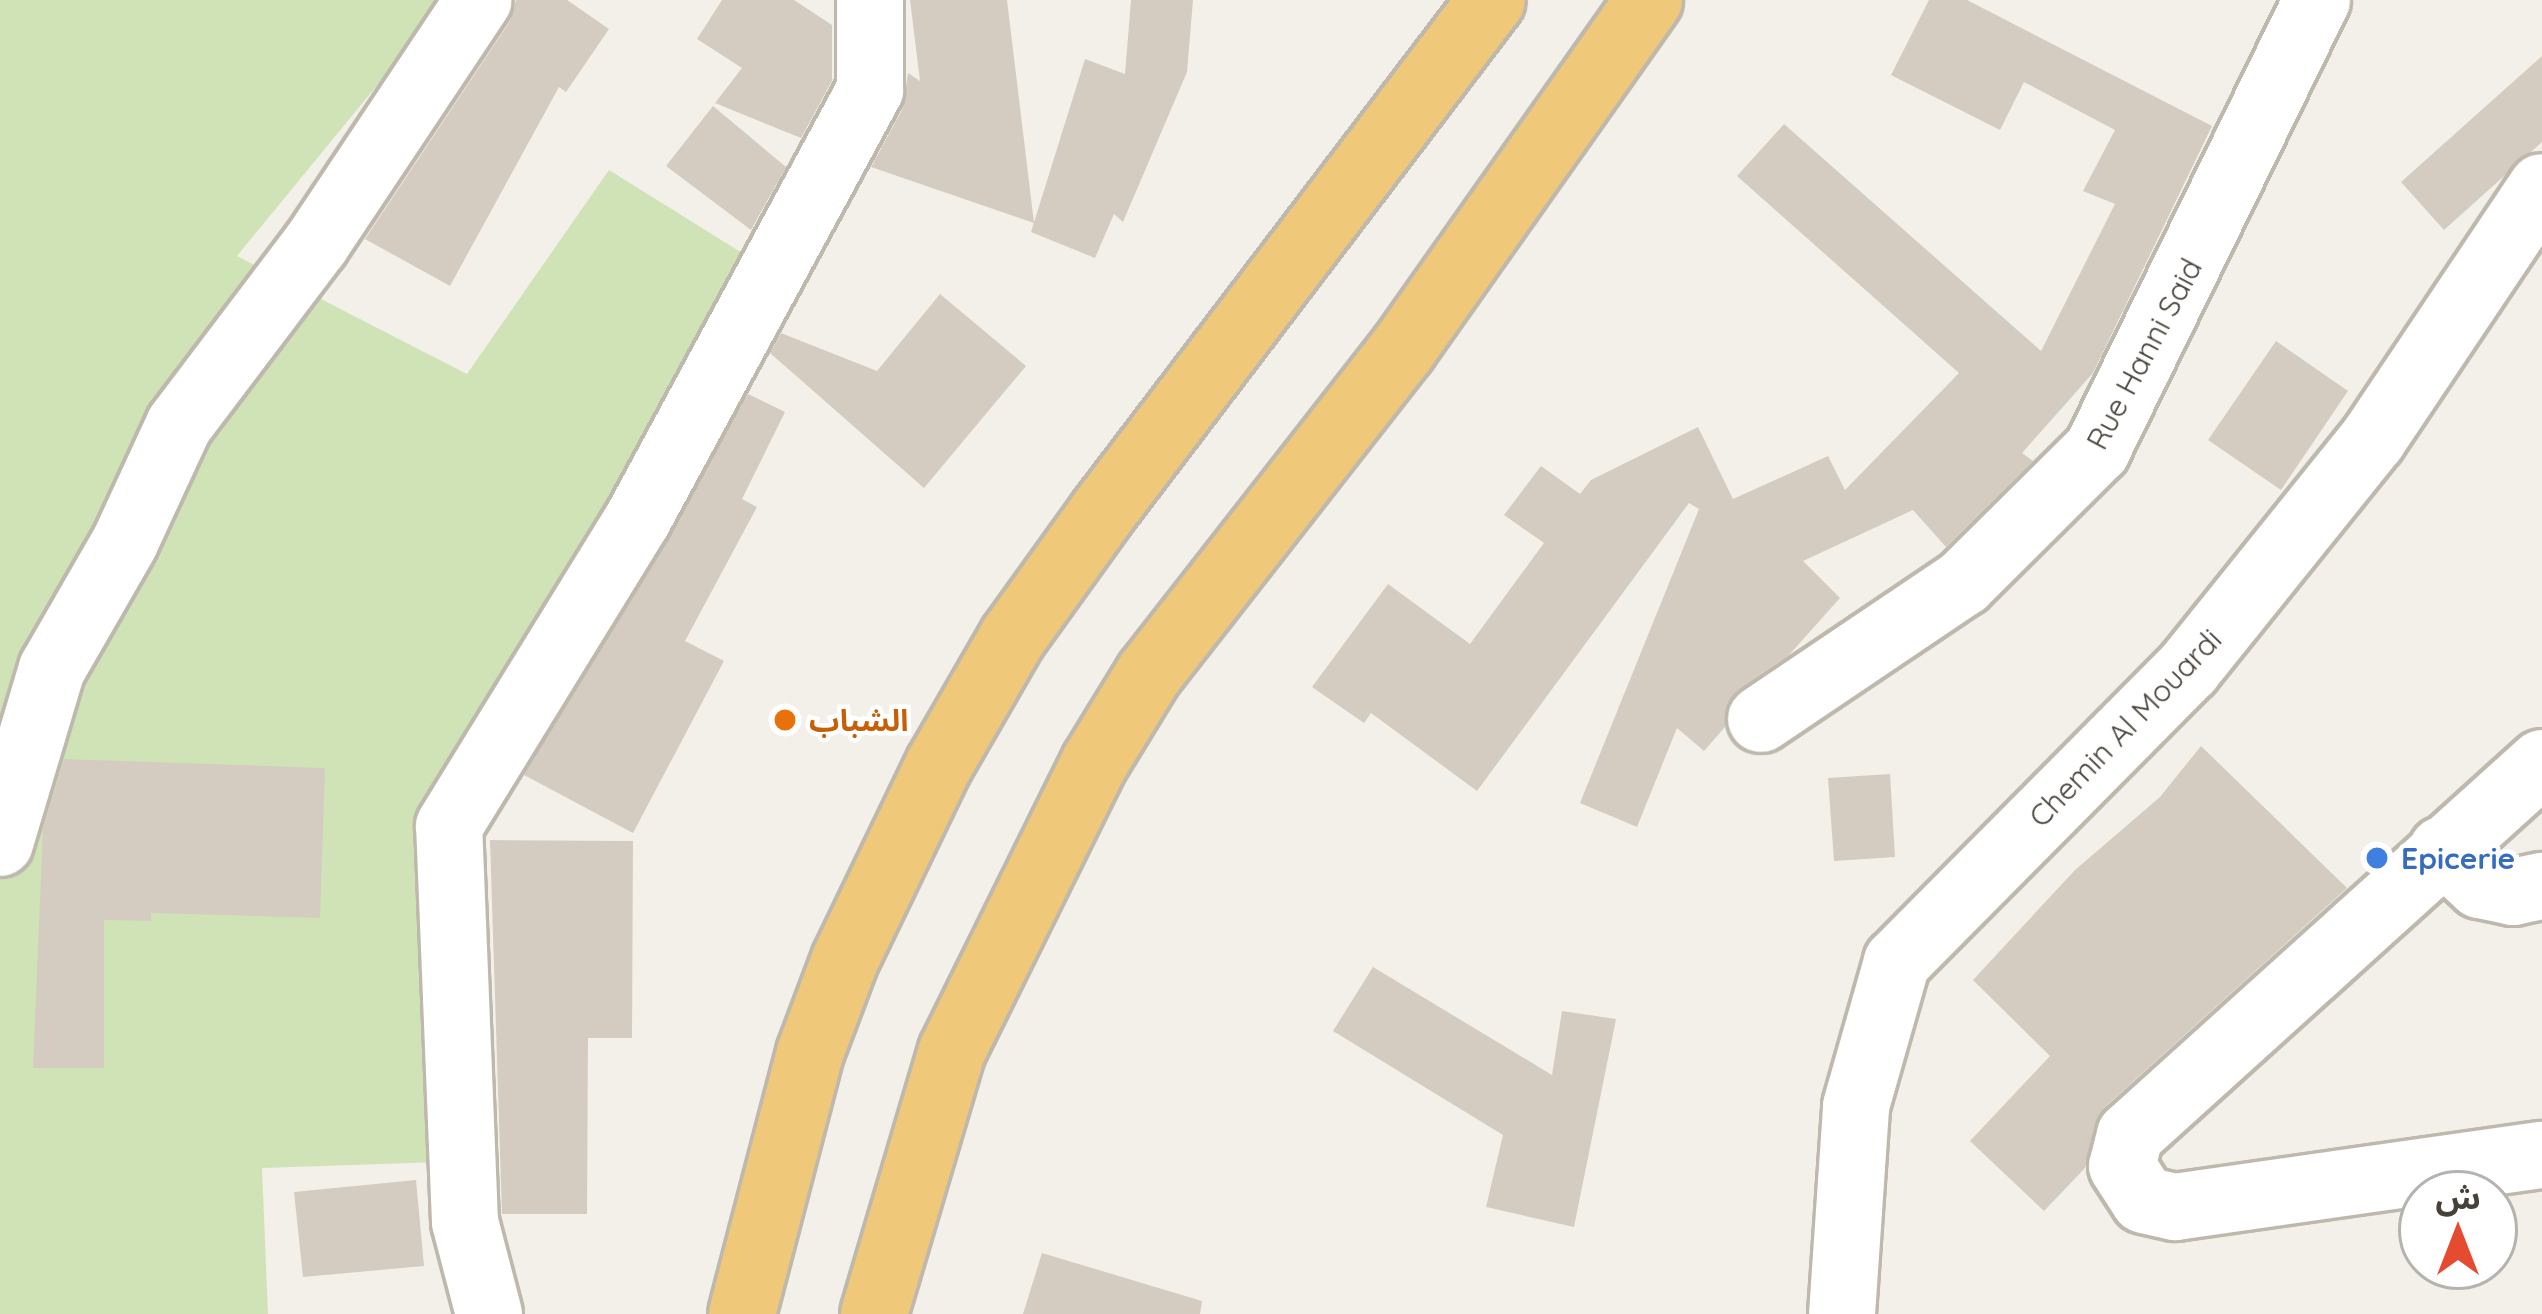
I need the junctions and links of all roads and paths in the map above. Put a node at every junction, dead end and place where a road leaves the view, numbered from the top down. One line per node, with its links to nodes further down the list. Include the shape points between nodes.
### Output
1 (479, 0): 9 (street, via 316,244 179,424 125,542 52,669)
2 (870, 0): 13 (street, via 870,90 638,519 448,826 465,1222)
3 (1492, 0): 14 (highway, via 1089,531 1013,637 939,764 810,1053)
4 (1649, 0): 15 (highway, via 1403,349 1149,674 1094,762 952,1051)
5 (2318, 0): 7 (street, Rue Hanni Said, via 2097,450 1963,584)
6 (2542, 187): 16 (street, Chemin Al Mouardi, via 2373,439 2188,669 1897,962 1856,1106)
7 (1761, 719)
8 (2542, 763): 10 (street)
9 (0, 843)
10 (2442, 850): 11 (street, via 2480,884 2513,892); 12 (street, via 2130,1135 2125,1176 2144,1200 2175,1207)
11 (2542, 886)
12 (2542, 1155)
13 (489, 1314)
14 (742, 1314)
15 (874, 1314)
16 (1842, 1314)

